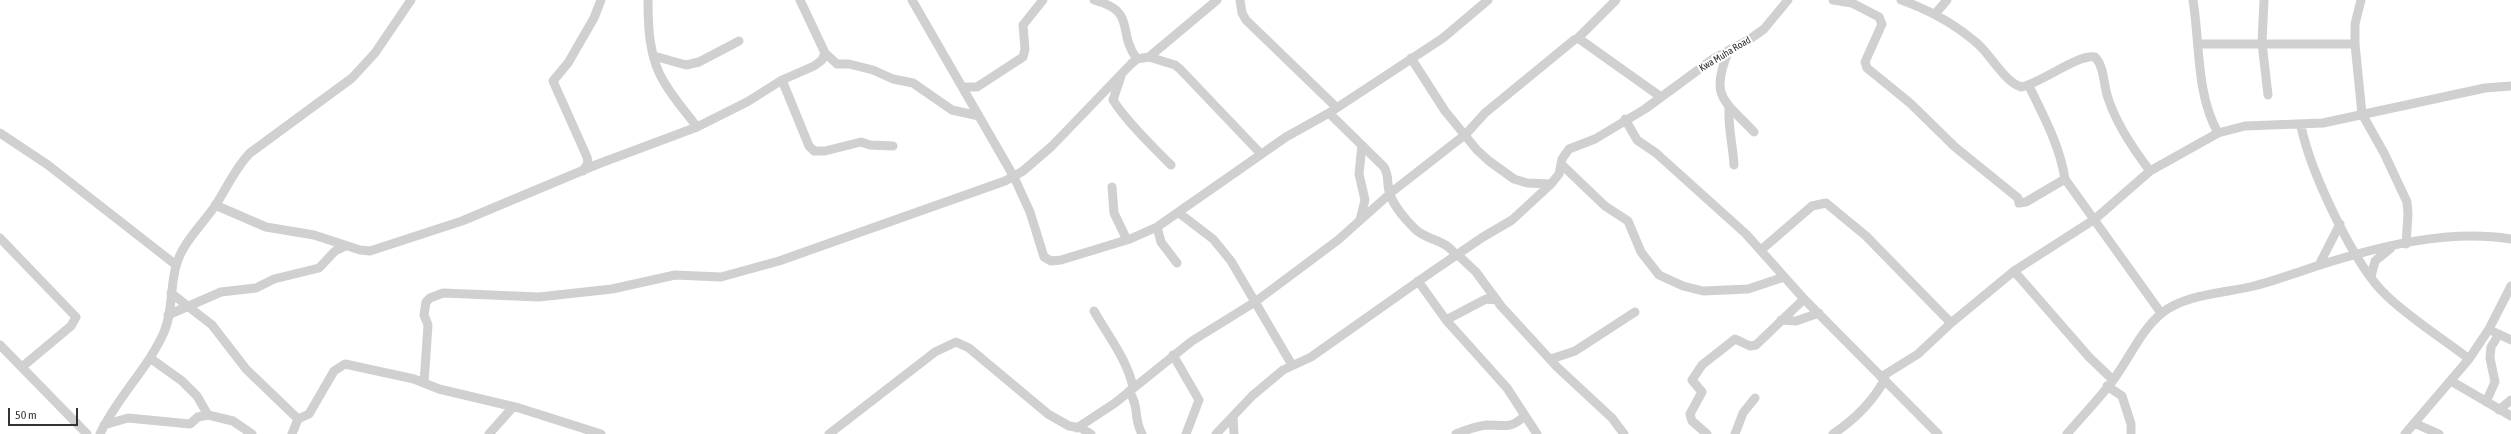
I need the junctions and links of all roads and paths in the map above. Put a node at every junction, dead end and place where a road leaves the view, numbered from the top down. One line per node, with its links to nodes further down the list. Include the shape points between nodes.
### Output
1 (411, 0): 62 (street, via 368,62 336,92 250,153 237,167)
2 (601, 0): 55 (street, via 594,18 568,63 554,81 587,157 588,163)
3 (648, 0): 27 (street, via 648,26)
4 (800, 0): 26 (street)
5 (912, 0): 35 (street)
6 (1043, 0): 35 (street, via 1024,25 1023,57 980,86)
7 (1094, 0): 30 (street, via 1112,6 1123,17 1129,48)
8 (1217, 0): 28 (street)
9 (1240, 0): 39 (street, via 1246,20)
10 (1488, 0): 29 (street, via 1443,38)
11 (1616, 0): 20 (street)
12 (1788, 0): 25 (street, Kwa Muha Road, via 1764,29)
13 (1833, 0): 58 (street, via 1852,4 1879,17 1882,24 1865,62 1867,68 1910,103 1955,147 2018,198 2019,202 2026,202)
14 (1901, 0): 19 (street)
15 (1947, 0): 19 (street)
16 (2193, 0): 23 (street)
17 (2264, 0): 22 (street)
18 (2361, 0): 24 (street, via 2355,24)
19 (1935, 14): 33 (street, via 1978,44 2013,84 2020,87)
20 (1578, 38): 37 (street); 48 (street, via 1485,112)
21 (739, 41): 27 (street, via 693,64 686,65)
22 (2262, 43): 23 (street); 24 (street); 36 (street)
23 (2199, 44): 47 (street, via 2206,103)
24 (2355, 44): 40 (street)
25 (1729, 50): 37 (street, Kwa Muha Road, via 1712,59); 38 (street, via 1718,79)
26 (825, 53): 32 (street, via 822,60 814,66); 41 (street, via 837,64 873,70 893,79 913,83 952,110)
27 (654, 56): 44 (street, via 663,81)
28 (1149, 57): 30 (street); 51 (street, via 1180,69)
29 (1411, 58): 39 (street); 48 (street, via 1445,111)
30 (1138, 59): 31 (street)
31 (1122, 75): 54 (street, via 1113,100 1122,114); 57 (street, via 1052,146)
32 (782, 80): 44 (street, via 747,102); 50 (street, via 809,146 814,151 825,151 861,142)
33 (2028, 86): 56 (street, via 2083,59 2095,57 2104,77 2113,111); 58 (street, via 2047,122 2063,165)
34 (2511, 86): 40 (street, via 2486,88)
35 (962, 87): 41 (street)
36 (2268, 95)
37 (1658, 99): 42 (street, Kwa Muha Road)
38 (1729, 109): 45 (street); 53 (street)
39 (1333, 110): 49 (street); 51 (street)
40 (2362, 114): 43 (street); 71 (street, via 2407,202)
41 (979, 116): 57 (street)
42 (1625, 119): 52 (street, Kwa Muha Road, via 1595,139 1569,149); 74 (street, via 1637,140 1698,190)
43 (2301, 126): 47 (street, via 2245,126); 66 (street, via 2315,169)
44 (696, 127): 55 (street)
45 (1754, 132)
46 (0, 133): 78 (street, via 48,165)
47 (2218, 133): 56 (street)
48 (1466, 134): 59 (street, via 1477,150 1514,178 1527,183); 61 (street)
49 (1362, 145): 61 (street, via 1387,172); 65 (street, via 1359,174 1365,203)
50 (892, 146)
51 (1261, 154): 63 (street)
52 (1561, 164): 59 (street, Kwa Muha Road, via 1559,174); 82 (street, via 1605,206 1628,221 1641,252 1659,275 1688,288 1703,291 1753,288)
53 (1734, 164)
54 (1171, 166)
55 (583, 171): 72 (street, via 462,221 380,250 360,250)
56 (2150, 171): 64 (street)
57 (1014, 177): 70 (street, via 1030,212 1041,250 1047,259 1061,260); 110 (street, via 779,261 721,277 676,275 612,289 539,297 436,295 426,302 424,315 428,325)
58 (2065, 179): 64 (street)
59 (1552, 184): 76 (street, via 1512,220 1483,236)
60 (1112, 186): 70 (street, via 1114,212)
61 (1390, 195): 65 (street); 76 (street, via 1415,229)
62 (215, 205): 72 (street, via 266,226 314,235); 78 (street, via 182,252)
63 (1179, 213): 67 (street); 88 (street, via 1213,239 1231,261)
64 (2095, 219): 80 (street); 92 (street)
65 (1360, 221): 88 (street)
66 (2340, 224): 75 (street); 79 (street)
67 (1157, 227): 70 (street); 77 (street, via 1161,242)
68 (0, 238): 107 (street, via 76,317 71,326)
69 (2511, 239): 71 (street, via 2448,238)
70 (1127, 240)
71 (2406, 244): 73 (street)
72 (346, 246): 89 (street, via 335,251 319,268 274,279 256,288 221,292)
73 (2392, 246): 75 (street); 81 (street, via 2375,261)
74 (1761, 250): 82 (street); 97 (street, via 1812,206 1826,203 1866,236)
75 (2356, 254): 79 (street); 81 (street)
76 (1457, 255): 83 (street); 87 (street, via 1483,280)
77 (1177, 263)
78 (176, 265): 85 (street)
79 (2319, 265): 92 (street, via 2253,286 2208,294 2170,307)
80 (2014, 271): 97 (street); 111 (street)
81 (2371, 276): 104 (street, via 2387,296)
82 (1784, 278): 86 (street)
83 (1418, 281): 95 (street); 106 (street, via 1311,358)
84 (2511, 286): 98 (street)
85 (171, 293): 89 (street); 94 (street)
86 (1804, 299): 93 (street); 96 (street)
87 (1497, 300): 95 (street, via 1486,299); 105 (street)
88 (1255, 302): 102 (street); 106 (street)
89 (189, 305): 94 (street); 122 (street, via 217,331 246,369)
90 (1094, 311): 112 (street, via 1129,372)
91 (1635, 312): 105 (street, via 1575,351)
92 (2161, 313): 111 (street, via 2146,329)
93 (1819, 314): 96 (street, via 1796,321); 108 (street)
94 (168, 315): 103 (street, via 165,330)
95 (1446, 320): 120 (street, via 1507,388)
96 (1781, 320): 142 (street, via 1753,346 1739,340 1732,341 1702,365 1693,376 1692,380 1702,392 1690,414 1692,421)
97 (1951, 323): 108 (street, via 1918,354)
98 (2489, 329): 99 (street); 104 (street)
99 (2499, 334): 100 (street); 115 (street, via 2491,347 2490,358 2495,382)
100 (2511, 340)
101 (0, 345): 107 (street)
102 (1173, 355): 112 (street); 137 (street, via 1199,400)
103 (150, 358): 118 (street, via 182,381 197,396); 124 (street, via 114,406)
104 (2469, 359): 109 (street)
105 (1551, 360): 141 (street, via 1567,378 1612,418)
106 (1292, 365): 119 (street, via 1252,396)
107 (22, 367): 128 (street)
108 (1883, 378): 144 (street, via 1877,393 1848,424); 145 (street)
109 (2451, 381): 115 (street); 123 (street)
110 (424, 383): 116 (street); 122 (street, via 345,364 334,371 309,414)
111 (2110, 383): 146 (street); 147 (street, via 2122,396 2131,424)
112 (1131, 389): 125 (street); 136 (street, via 1137,404 1137,421)
113 (1755, 398): 143 (street, via 1744,413)
114 (2511, 400): 117 (street)
115 (2486, 402): 117 (street)
116 (513, 407): 132 (street); 133 (street)
117 (2499, 410): 121 (street)
118 (208, 415): 124 (street, via 198,417 190,424 128,418); 130 (street, via 233,421)
119 (1233, 416): 126 (street); 138 (street)
120 (1524, 416): 139 (street, via 1516,424 1505,427 1486,425); 140 (street)
121 (2511, 416)
122 (298, 419): 131 (street)
123 (2414, 422): 127 (street); 148 (street)
124 (104, 425): 129 (street)
125 (1077, 430): 134 (street, via 1048,414 969,348 956,342 938,350); 135 (street)
126 (1222, 433)
127 (2403, 433)
128 (87, 434)
129 (100, 434)
130 (252, 434)
131 (292, 434)
132 (489, 434)
133 (601, 434)
134 (830, 434)
135 (1091, 434)
136 (1142, 434)
137 (1186, 434)
138 (1234, 434)
139 (1456, 434)
140 (1537, 434)
141 (1624, 434)
142 (1707, 434)
143 (1735, 434)
144 (1833, 434)
145 (1938, 434)
146 (2067, 434)
147 (2131, 434)
148 (2439, 434)

